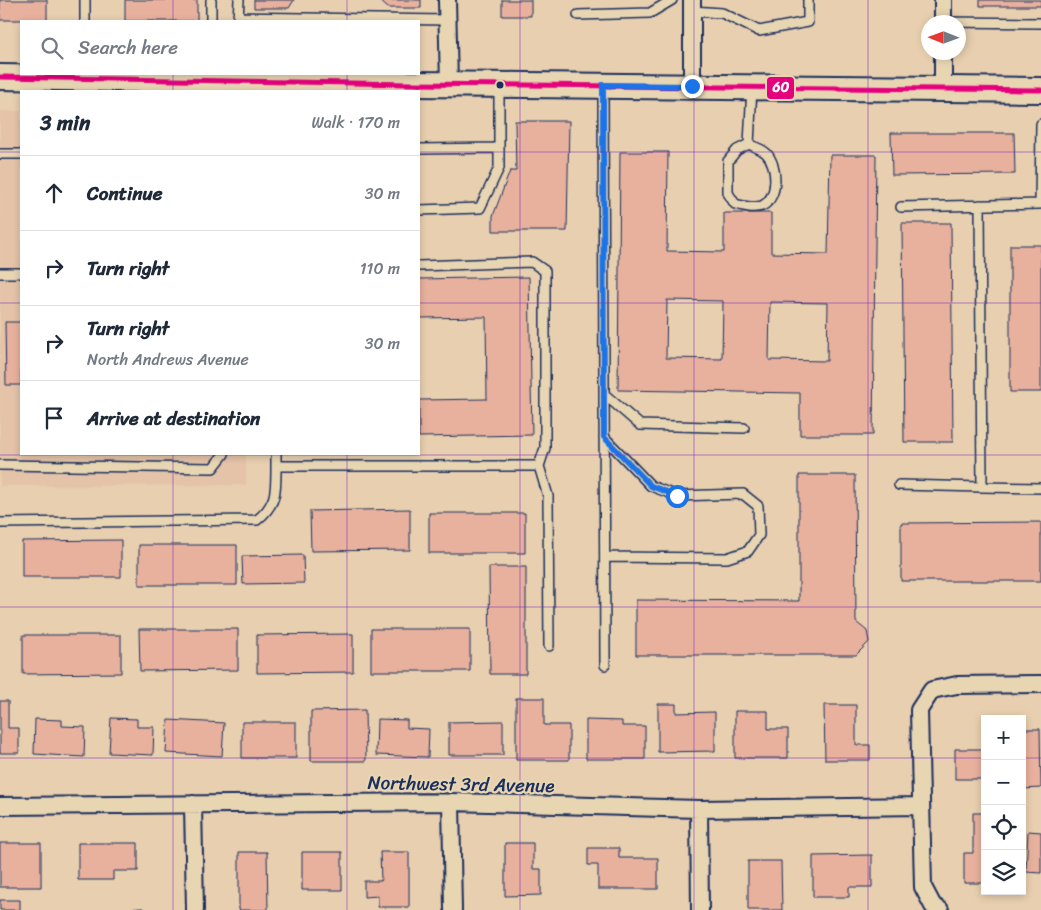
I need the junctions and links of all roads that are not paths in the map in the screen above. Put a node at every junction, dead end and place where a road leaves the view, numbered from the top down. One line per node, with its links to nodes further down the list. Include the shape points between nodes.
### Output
1 (85, 0): 12 (lane)
2 (211, 0): 13 (lane)
3 (239, 0): 11 (lane)
4 (447, 0): 14 (street)
5 (672, 0): 9 (lane, via 650,13)
6 (808, 0): 8 (lane, via 808,22 758,31 722,13)
7 (943, 0): 10 (street)
8 (692, 6): 25 (street)
9 (578, 15)
10 (943, 15)
11 (238, 19): 14 (lane)
12 (85, 20)
13 (211, 20)
14 (447, 20): 21 (street)
15 (966, 22): 16 (lane)
16 (1041, 23)
17 (943, 60): 28 (street)
18 (0, 77): 20 (main road)
19 (219, 80): 20 (main road); 24 (main road)
20 (85, 81)
21 (450, 84): 22 (main road); 26 (main road)
22 (499, 84): 23 (main road); 32 (lane)
23 (603, 85): 25 (main road); 42 (lane)
24 (272, 86): 26 (main road)
25 (692, 86): 27 (main road)
26 (403, 87)
27 (752, 87): 28 (main road); 31 (lane)
28 (943, 90): 29 (main road)
29 (1041, 90)
30 (1041, 124): 36 (lane, via 1040,204)
31 (749, 144): 31 (lane, via 736,150 728,161 728,193 734,204 747,208 762,206 772,196 774,182 773,164 766,152)
32 (499, 148): 33 (lane); 38 (lane, via 499,168 480,208)
33 (420, 149)
34 (0, 154): 35 (lane)
35 (20, 154)
36 (980, 205): 37 (lane); 51 (lane)
37 (901, 206)
38 (420, 210)
39 (420, 266): 49 (lane, via 532,262 545,271 545,448)
40 (0, 273): 41 (lane)
41 (20, 273)
42 (604, 394): 43 (lane, via 640,425); 44 (lane)
43 (744, 428)
44 (604, 437): 54 (lane); 54 (lane, via 651,486 677,496 742,494 758,506 759,535 748,551 727,558)
45 (223, 455): 47 (lane, via 213,468)
46 (276, 455): 48 (lane)
47 (0, 465)
48 (276, 466): 49 (lane); 53 (lane, via 276,490 268,511 257,520)
49 (539, 466): 55 (lane, via 548,496)
50 (899, 486): 51 (lane)
51 (982, 487): 52 (lane)
52 (1041, 488)
53 (0, 523)
54 (605, 557): 56 (lane)
55 (549, 646)
56 (605, 665)
57 (1041, 684): 61 (street, via 957,685 932,690 920,710)
58 (451, 802): 59 (street, Northwest 3rd Avenue); 62 (street, Northwest 3rd Avenue); 64 (street)
59 (193, 804): 60 (street, Northwest 3rd Avenue); 63 (street)
60 (0, 806)
61 (921, 806): 62 (street, Northwest 3rd Avenue); 66 (street, via 923,887 933,906)
62 (699, 809): 65 (street)
63 (196, 910)
64 (453, 910)
65 (700, 910)
66 (940, 910)

